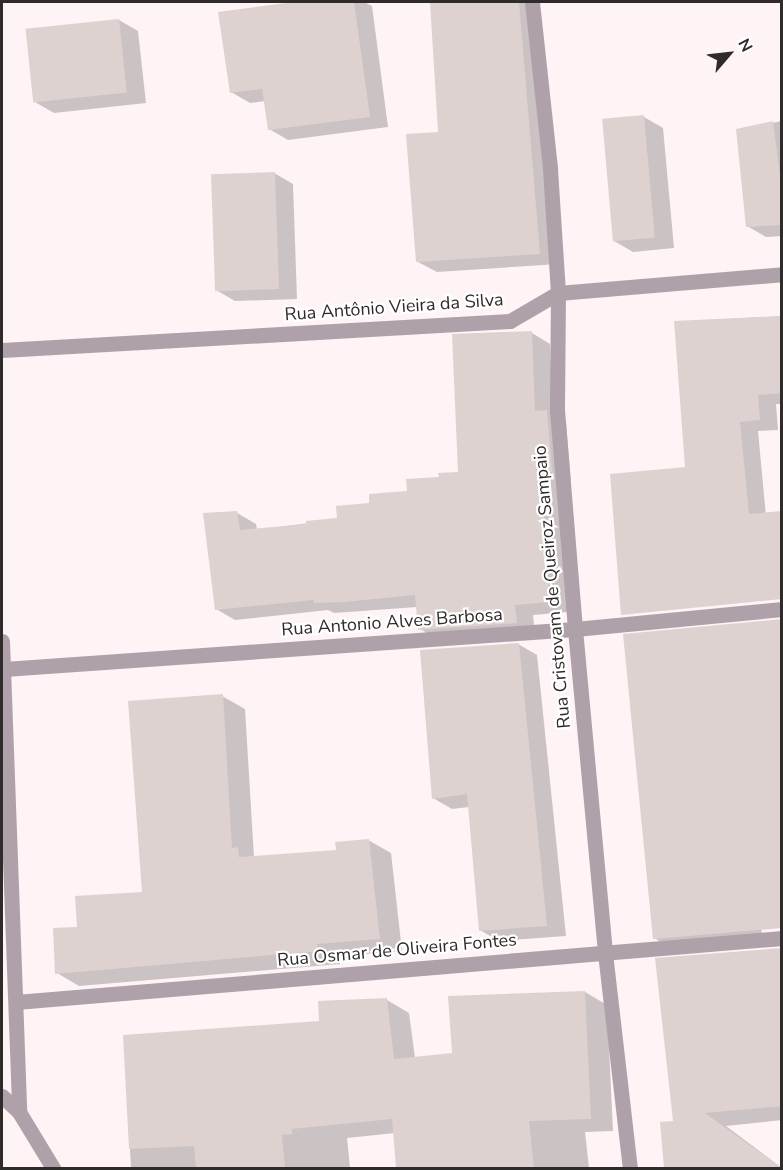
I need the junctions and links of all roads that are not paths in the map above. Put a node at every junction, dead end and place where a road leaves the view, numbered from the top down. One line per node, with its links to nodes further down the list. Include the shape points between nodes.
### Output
1 (532, 2): 3 (street, Rua Cristovam de Queiroz Sampaio, via 550,169)
2 (782, 274): 3 (street, Rua Antônio Vieira da Silva)
3 (558, 293): 4 (street, Rua Antônio Vieira da Silva, via 510,321); 6 (street, Rua Cristovam de Queiroz Sampaio, via 557,410)
4 (2, 350)
5 (782, 609): 6 (street, Rua Antonio Alves Barbosa)
6 (574, 629): 8 (street, Rua Antonio Alves Barbosa); 10 (street, Rua Cristovam de Queiroz Sampaio)
7 (2, 641): 8 (street)
8 (4, 669): 11 (street)
9 (782, 938): 10 (street, Rua Osmar de Oliveira Fontes)
10 (605, 952): 11 (street, Rua Osmar de Oliveira Fontes); 15 (street, Rua Cristovam de Queiroz Sampaio)
11 (16, 1002): 13 (street)
12 (2, 1096): 13 (street)
13 (19, 1112): 14 (street)
14 (53, 1168)
15 (630, 1168)

